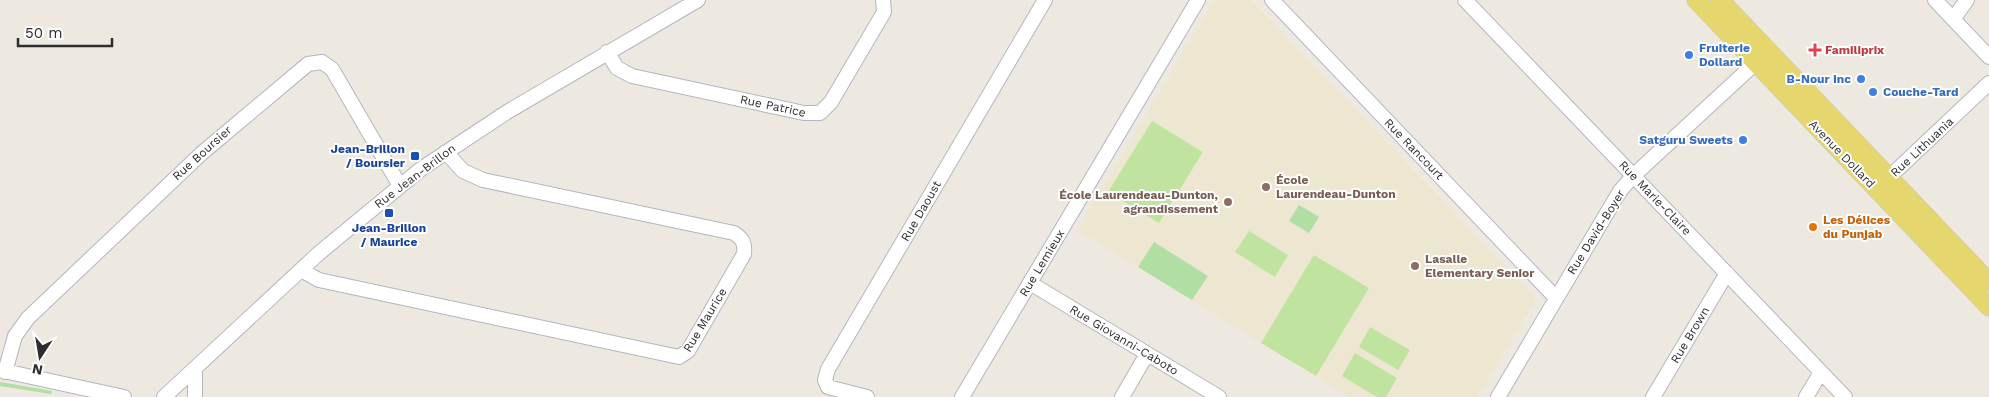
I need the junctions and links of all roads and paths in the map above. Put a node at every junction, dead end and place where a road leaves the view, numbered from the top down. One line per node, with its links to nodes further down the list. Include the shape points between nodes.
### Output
1 (698, 0): 12 (street, Rue Jean-Brillon)
2 (883, 0): 12 (street, Rue Patrice, via 884,12 831,102 820,113 804,113 632,76 617,68)
3 (1045, 0): 33 (street, Rue Daoust, via 828,369 825,380 828,387)
4 (1198, 0): 23 (street, Rue Lemieux)
5 (1272, 0): 24 (street, Rue Rancourt)
6 (1465, 0): 17 (street, Rue Marie-Claire)
7 (1696, 0): 13 (main road, Avenue Dollard)
8 (1720, 0): 13 (main road, Avenue Dollard)
9 (1935, 0): 11 (street)
10 (1967, 0): 11 (street)
11 (1953, 19): 14 (street)
12 (606, 52): 16 (street, Rue Jean-Brillon)
13 (1762, 57): 17 (street, Rue David-Boyer); 18 (main road, Avenue Dollard)
14 (1989, 57)
15 (1989, 83): 18 (street, Rue Lithuania)
16 (446, 152): 19 (street, Rue Jean-Brillon); 20 (street, Rue Maurice, via 463,171 483,180 734,234 742,238 744,254 688,351 679,357 319,280)
17 (1633, 176): 21 (street, Rue Marie-Claire); 24 (street, Rue David-Boyer, via 1613,202)
18 (1883, 183): 22 (main road, Avenue Dollard); 25 (main road, Avenue Dollard)
19 (400, 186): 20 (street, Rue Jean-Brillon); 28 (street, Rue Boursier, via 332,69 322,62 308,64 202,152 28,318 15,336)
20 (301, 270): 27 (street, Rue Jean-Brillon)
21 (1727, 273): 29 (street, Rue Marie-Claire); 38 (street, Rue Brown)
22 (1989, 282)
23 (1030, 283): 26 (street, Rue Giovanni-Caboto); 34 (street, Rue Lemieux)
24 (1556, 298): 37 (street, Rue David-Boyer)
25 (1989, 307)
26 (1147, 354): 35 (street); 36 (street, Rue Giovanni-Caboto)
27 (194, 368): 31 (street, Rue Jean-Brillon); 32 (street)
28 (3, 371): 30 (street)
29 (1821, 372): 39 (street); 40 (street, Rue Marie-Claire)
30 (124, 397)
31 (164, 397)
32 (195, 397)
33 (867, 397)
34 (962, 397)
35 (1122, 397)
36 (1219, 397)
37 (1498, 397)
38 (1653, 397)
39 (1806, 397)
40 (1845, 397)

